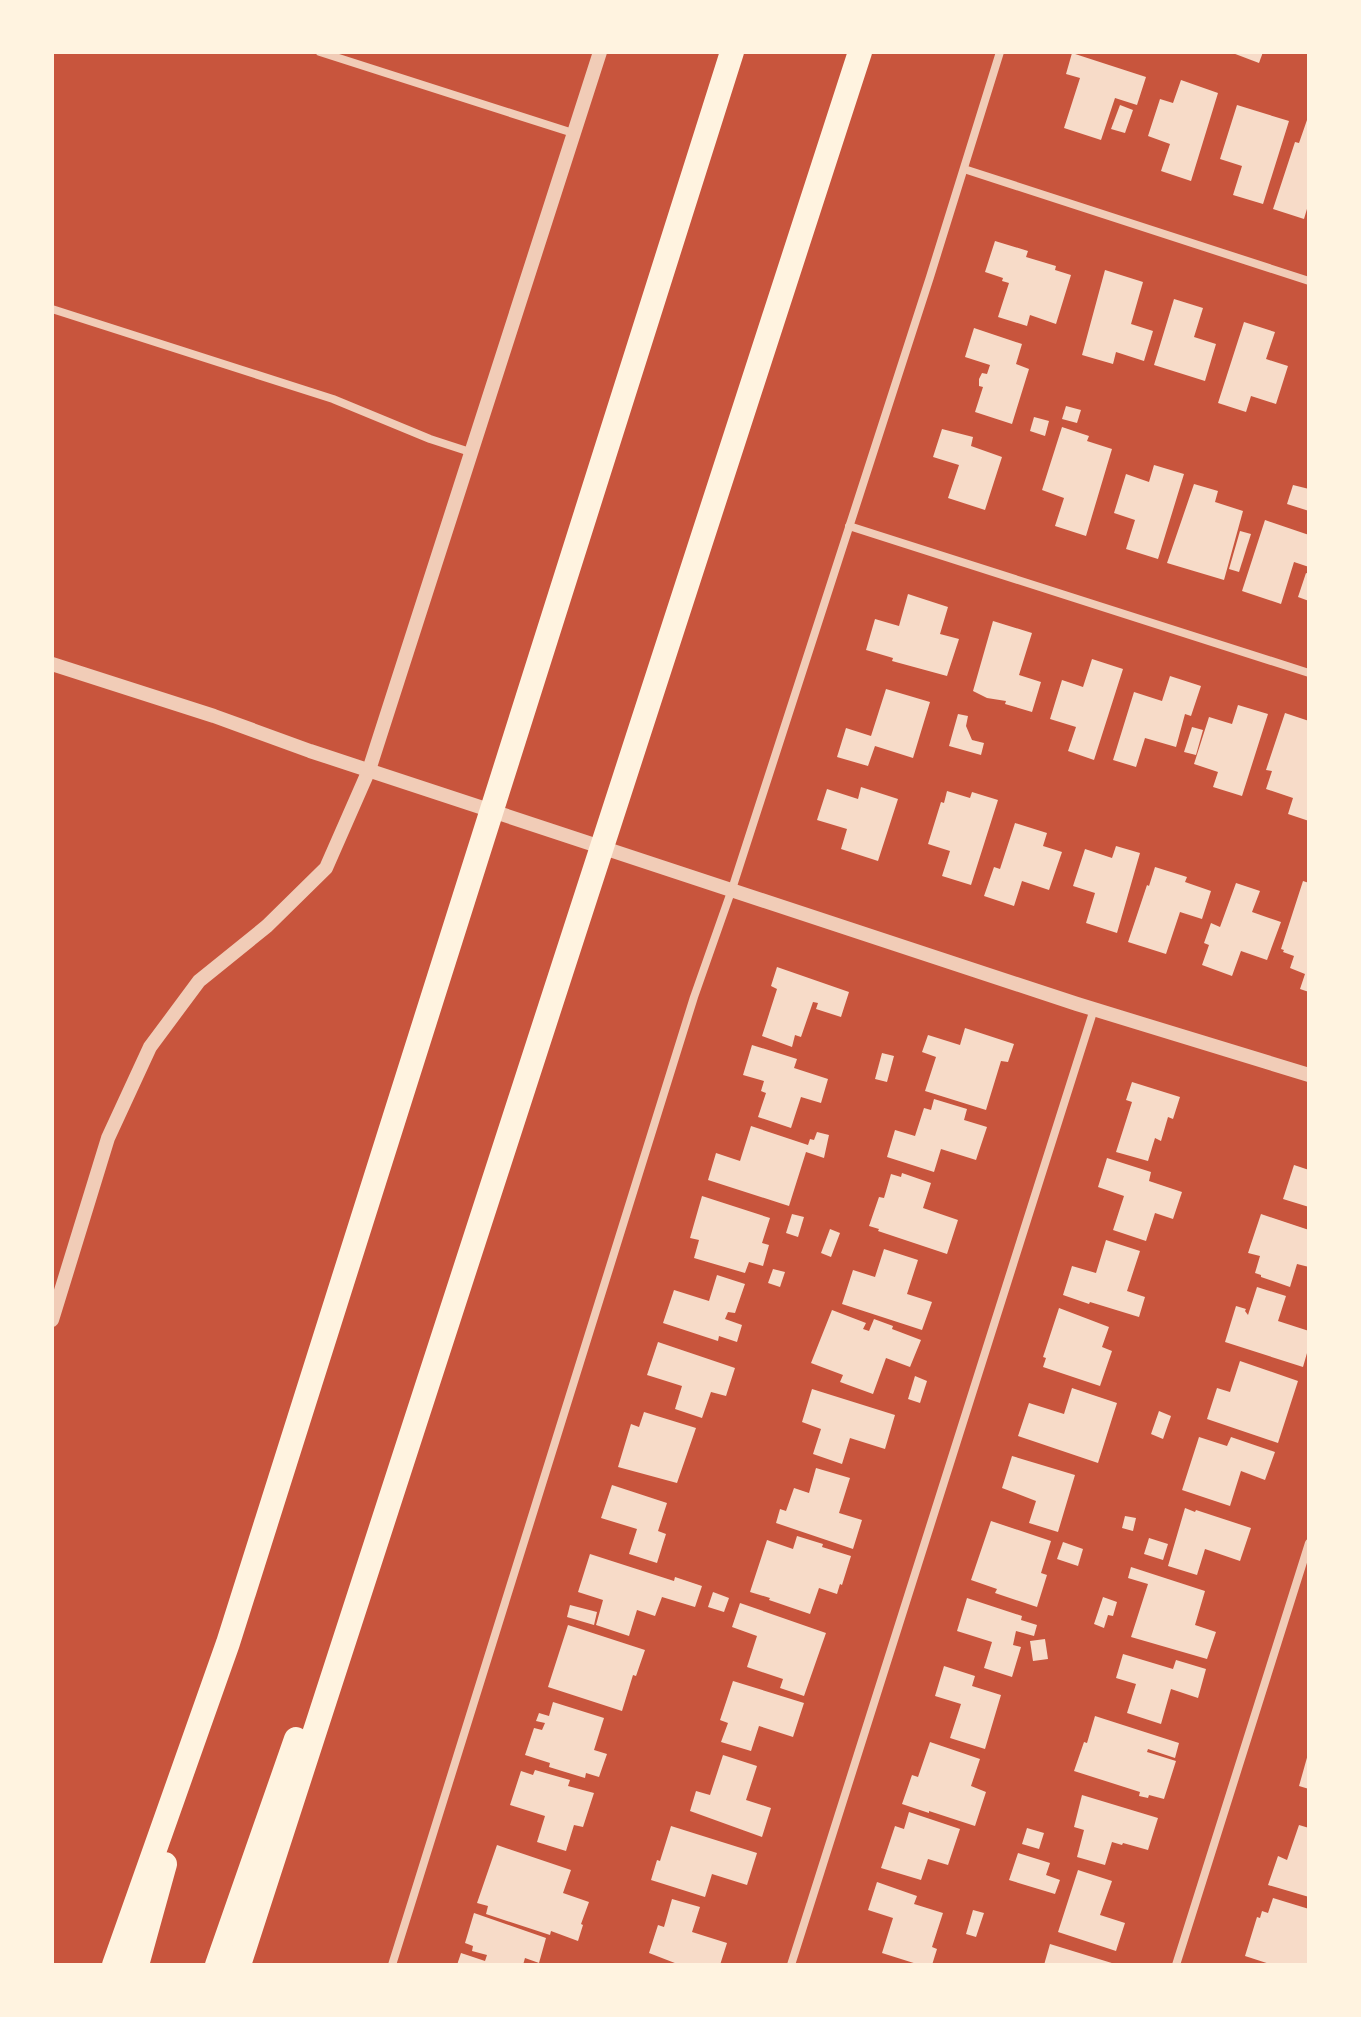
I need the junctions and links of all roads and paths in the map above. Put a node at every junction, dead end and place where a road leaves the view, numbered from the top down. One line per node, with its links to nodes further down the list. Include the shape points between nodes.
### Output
1 (320, 52): 6 (street)
2 (600, 52): 6 (street)
3 (732, 52): 22 (highway)
4 (860, 52): 16 (highway)
5 (1000, 52): 7 (street)
6 (573, 133): 10 (street)
7 (964, 169): 8 (street); 11 (street)
8 (1309, 281)
9 (52, 309): 10 (street, via 333,399)
10 (470, 452): 14 (street)
11 (849, 526): 13 (street); 15 (street)
12 (52, 664): 14 (street)
13 (1309, 673)
14 (369, 770): 15 (street); 19 (street, via 326,868 267,926 199,981 150,1047 108,1138)
15 (732, 889): 17 (street); 27 (street)
16 (570, 947): 25 (highway); 26 (highway)
17 (1094, 1009): 18 (street); 28 (street)
18 (1309, 1075)
19 (54, 1304): 20 (street)
20 (52, 1320)
21 (1309, 1543): 29 (street)
22 (228, 1643): 23 (highway); 24 (highway)
23 (114, 1965)
24 (137, 1965)
25 (217, 1965)
26 (239, 1965)
27 (392, 1965)
28 (791, 1965)
29 (1176, 1965)

